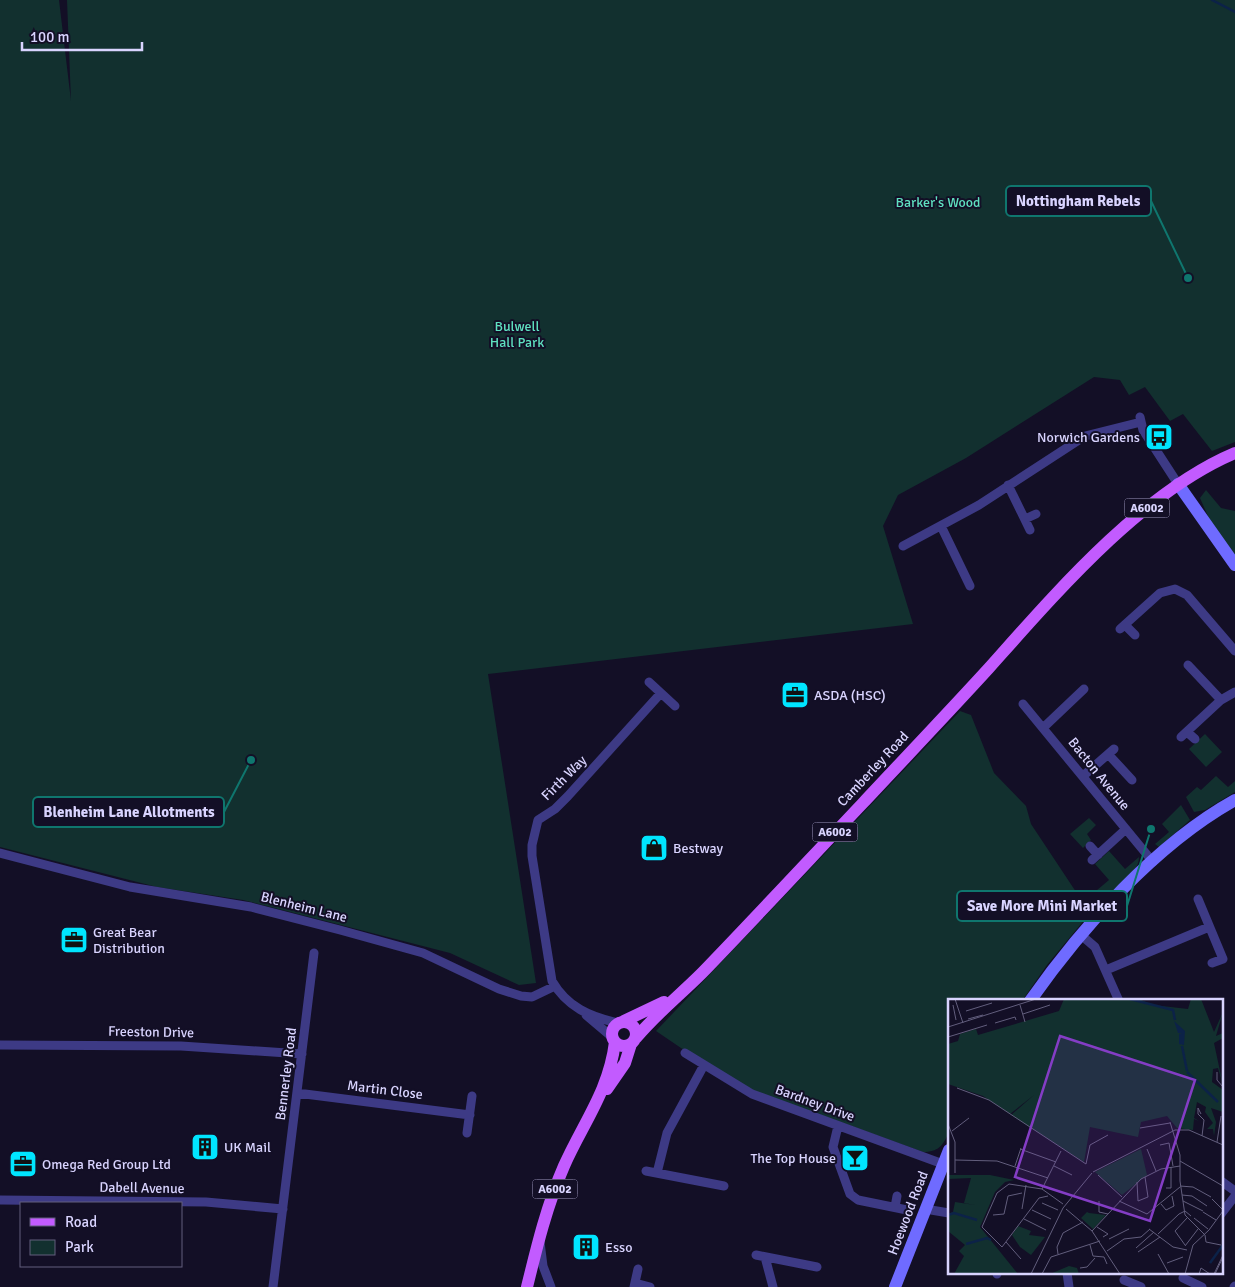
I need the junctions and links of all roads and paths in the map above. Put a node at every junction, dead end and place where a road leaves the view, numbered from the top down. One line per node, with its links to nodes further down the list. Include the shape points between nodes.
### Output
1 (1235, 453): 2 (main road, A6002)
2 (1178, 484): 3 (street, via 1143,430 1140,419 1085,436); 11 (street); 39 (main road, Camberley Road / A6002, via 1136,518 1060,590)
3 (1008, 485): 5 (street); 6 (street)
4 (1036, 514): 5 (street)
5 (1025, 520): 7 (street)
6 (941, 526): 9 (street); 12 (street, via 959,575)
7 (1030, 530)
8 (908, 531): 9 (street)
9 (912, 540): 10 (street)
10 (902, 546)
11 (1235, 565)
12 (970, 586)
13 (1135, 635): 14 (street, via 1123,627 1160,592 1175,589 1188,595)
14 (1235, 651)
15 (1188, 665): 20 (street)
16 (649, 682): 19 (street)
17 (1078, 690): 23 (street)
18 (1235, 692): 20 (street)
19 (661, 693): 22 (street); 38 (street, Firth Way, via 568,796 538,820 532,856)
20 (1221, 700): 24 (street, via 1184,735)
21 (1023, 704): 23 (street, Bacton Avenue)
22 (675, 706)
23 (1044, 727): 25 (street, Bacton Avenue)
24 (1195, 740)
25 (1084, 776): 26 (street, via 1111,751 1128,769); 28 (street, Bacton Avenue)
26 (1132, 780)
27 (1235, 800): 31 (street, via 1209,816)
28 (1126, 829): 29 (street, via 1095,857); 31 (street, Bacton Avenue)
29 (1090, 846)
30 (0, 853): 38 (street, Blenheim Lane, via 130,887 251,907 423,953 521,996 532,997)
31 (1153, 862): 34 (street, via 1112,900)
32 (1198, 899): 33 (street)
33 (1209, 927): 36 (street, via 1223,959); 37 (street)
34 (1081, 935): 37 (street, via 1095,947); 40 (street)
35 (314, 953): 48 (street, Bennerley Road)
36 (1212, 963)
37 (1106, 970): 41 (street)
38 (555, 986): 42 (street, via 563,998)
39 (680, 993): 43 (main road, Camberley Road / A6002); 45 (main road, Camberley Road / A6002)
40 (1032, 999)
41 (1118, 999)
42 (582, 1012): 43 (street); 44 (street)
43 (621, 1022): 44 (main road, via 612,1031); 45 (main road, via 633,1025 636,1031)
44 (614, 1040): 45 (main road, via 623,1046); 52 (main road, Camberley Road / A6002)
45 (634, 1041): 52 (main road, Camberley Road / A6002, via 625,1063)
46 (0, 1045): 48 (street, Freeston Drive, via 181,1046)
47 (685, 1053): 49 (street, Bardney Drive)
48 (302, 1054): 50 (street, Bennerley Road)
49 (704, 1065): 54 (street, Bardney Drive, via 752,1094); 59 (street, via 667,1133)
50 (297, 1093): 53 (street, Martin Close); 67 (street, Bennerley Road)
51 (472, 1096): 53 (street)
52 (601, 1097): 72 (main road, Camberley Road / A6002, via 564,1166)
53 (470, 1115): 55 (street)
54 (838, 1126): 57 (street, Bardney Drive); 66 (street, via 833,1147 850,1194 858,1200)
55 (467, 1134)
56 (948, 1152): 57 (street, Hoewood Road)
57 (943, 1164): 68 (street, Hoewood Road)
58 (646, 1171): 59 (street)
59 (657, 1173): 61 (street)
60 (1222, 1182): 62 (street)
61 (724, 1186)
62 (1235, 1191)
63 (897, 1196): 66 (street)
64 (1235, 1196): 71 (street)
65 (0, 1200): 67 (street, Dabell Avenue, via 206,1202)
66 (895, 1207): 69 (street)
67 (283, 1209): 79 (street, Bennerley Road)
68 (925, 1209): 70 (street); 84 (street, Hoewood Road)
69 (907, 1210)
70 (948, 1213)
71 (1222, 1213)
72 (539, 1237): 80 (main road, Camberley Road / A6002); 81 (street, via 543,1266)
73 (817, 1267): 83 (street, via 760,1256)
74 (638, 1270): 78 (street)
75 (1067, 1274): 85 (street)
76 (1124, 1280): 86 (street)
77 (1182, 1280): 87 (street)
78 (634, 1285): 82 (street)
79 (273, 1287)
80 (527, 1287)
81 (551, 1287)
82 (650, 1287)
83 (773, 1287)
84 (895, 1287)
85 (1069, 1287)
86 (1141, 1287)
87 (1202, 1287)

